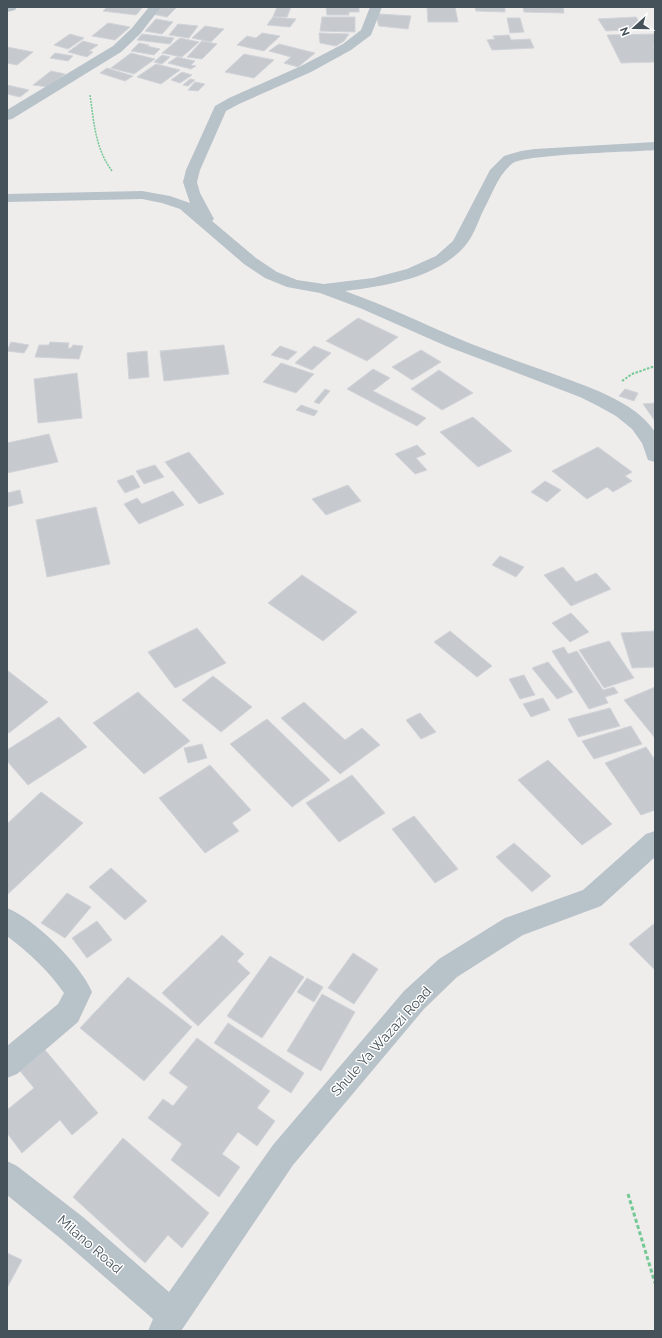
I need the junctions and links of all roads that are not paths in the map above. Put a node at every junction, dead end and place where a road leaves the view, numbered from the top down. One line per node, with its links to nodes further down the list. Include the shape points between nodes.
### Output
1 (11, 7): 4 (street)
2 (155, 7): 5 (street, via 136,31 117,48)
3 (376, 7): 8 (street, via 367,32 347,47 220,109 190,182)
4 (7, 8)
5 (7, 116)
6 (655, 146): 9 (street, via 535,153 509,159 495,174 460,242 442,259 413,272 374,283)
7 (7, 198): 8 (street, via 142,195 184,206)
8 (208, 224): 9 (street, via 250,261 271,275 293,284)
9 (324, 289): 10 (street, via 608,404 636,422 650,440)
10 (655, 456)
11 (655, 842): 15 (street, Shule Ya Wazazi Road, via 592,898 514,926 448,968 414,1000 283,1155)
12 (7, 920): 13 (street, via 66,973 79,992 68,1013)
13 (7, 1064)
14 (7, 1176): 15 (street, Milano Road, via 72,1228)
15 (168, 1323)

